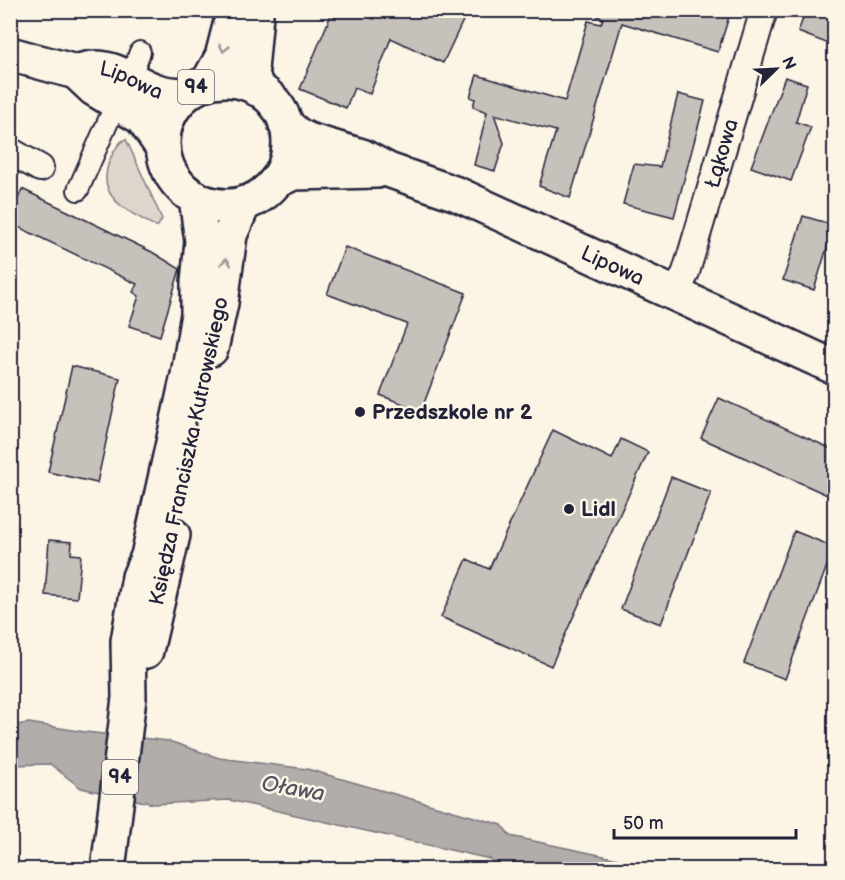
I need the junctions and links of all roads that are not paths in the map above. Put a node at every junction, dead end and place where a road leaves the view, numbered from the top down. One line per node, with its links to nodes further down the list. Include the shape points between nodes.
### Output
1 (234, 10): 8 (main road, 94, one-way to 8, via 222,57)
2 (255, 10): 9 (main road, via 251,70)
3 (764, 10): 20 (street, Łąkowa, via 686,272)
4 (140, 52): 7 (street)
5 (10, 54): 6 (main road, Lipowa)
6 (76, 72): 8 (main road, Lipowa, via 111,70 172,96); 12 (main road, Lipowa, via 94,89 142,118)
7 (132, 73)
8 (197, 88): 9 (main road, 94, via 227,80); 12 (main road, 94, via 175,105 167,118)
9 (257, 89): 11 (main road, 94, via 274,101)
10 (114, 108): 17 (street)
11 (286, 125): 15 (main road, Lipowa, via 308,140 362,156); 16 (main road, 94, via 288,154)
12 (163, 148): 18 (main road, 94, via 173,178)
13 (10, 151): 14 (street)
14 (40, 168)
15 (388, 170): 16 (main road, Lipowa, via 293,173); 20 (main road, Lipowa, via 457,194)
16 (276, 181): 19 (main road, 94, via 261,195)
17 (78, 190)
18 (196, 198): 19 (main road, 94, via 227,206); 22 (main road, Księdza Franciszka Kutrowskiego / 94, via 202,241 198,314 157,517 139,578 128,641)
19 (244, 203): 22 (main road, Księdza Franciszka Kutrowskiego / 94, one-way to 19, via 148,646 169,559 221,303 228,243)
20 (676, 294): 21 (main road, Lipowa)
21 (834, 367)
22 (129, 698): 23 (main road, Księdza Franciszka Kutrowskiego / 94)
23 (109, 862)

